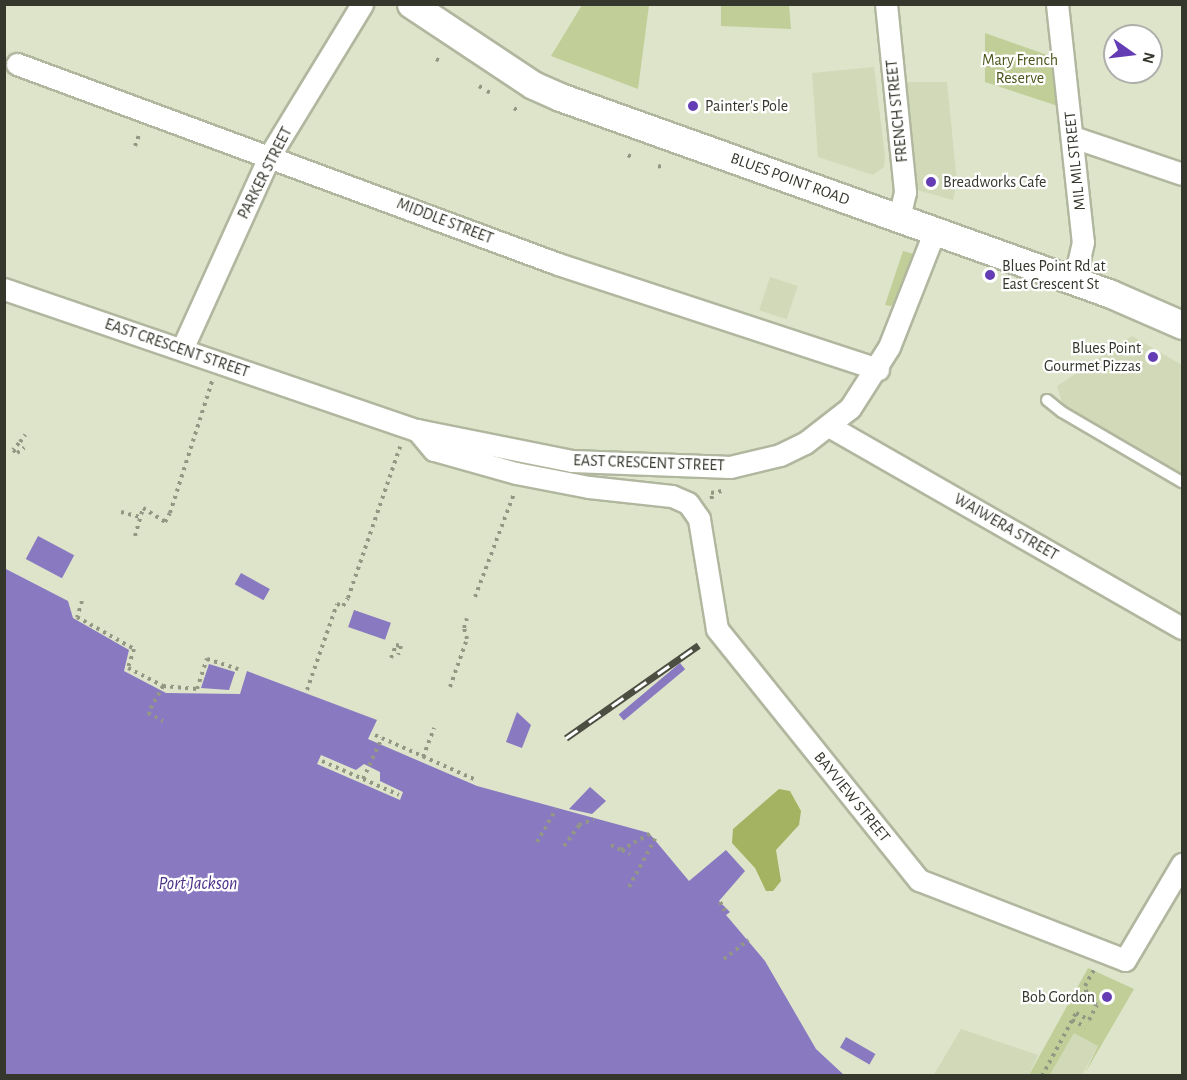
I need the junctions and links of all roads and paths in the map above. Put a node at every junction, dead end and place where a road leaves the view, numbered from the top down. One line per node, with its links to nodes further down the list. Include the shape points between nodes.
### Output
1 (362, 4): 13 (street, PARKER STREET)
2 (411, 4): 15 (street, BLUES POINT ROAD, via 544,90)
3 (886, 4): 15 (street, FRENCH STREET, via 905,192)
4 (1059, 6): 11 (street, MIL MIL STREET)
5 (436, 59): 6 (path)
6 (442, 62)
7 (17, 63): 13 (street, MIDDLE STREET)
8 (487, 91): 9 (path)
9 (492, 94)
10 (139, 135): 12 (path)
11 (1072, 137): 14 (street); 17 (street, MIL MIL STREET, via 1083,242)
12 (135, 146)
13 (270, 155): 20 (street, PARKER STREET); 21 (street, MIDDLE STREET, via 558,264)
14 (1182, 174)
15 (899, 218): 16 (street, BLUES POINT ROAD)
16 (935, 230): 17 (street, BLUES POINT ROAD); 21 (street, EAST CRESCENT STREET)
17 (1074, 281): 19 (street, BLUES POINT ROAD)
18 (4, 289): 20 (street, EAST CRESCENT STREET)
19 (1182, 325)
20 (182, 349): 25 (street, EAST CRESCENT STREET)
21 (878, 369): 24 (street, EAST CRESCENT STREET, via 850,408)
22 (212, 381): 34 (path, via 171,513 165,522 143,508)
23 (1047, 400): 29 (lane)
24 (829, 426): 25 (street, EAST CRESCENT STREET, via 780,455 707,469 563,459); 40 (street, WAIWERA STREET)
25 (417, 430): 35 (street, EAST CRESCENT STREET, via 434,450 552,481 672,496 688,503)
26 (25, 435): 28 (path, via 14,450 16,453)
27 (400, 447): 46 (path, via 348,598 343,606 337,604)
28 (24, 448)
29 (1182, 482)
30 (516, 488): 37 (path)
31 (722, 491): 32 (path, via 711,493)
32 (712, 497)
33 (121, 512): 34 (path)
34 (138, 517): 36 (path)
35 (699, 519): 65 (street, BAYVIEW STREET, via 717,629 919,880 1125,960)
36 (135, 536)
37 (474, 597)
38 (81, 601): 44 (path, via 77,617 134,649 128,668)
39 (467, 618): 45 (path, via 466,636)
40 (1182, 628)
41 (398, 655): 42 (path, via 400,646 396,645)
42 (391, 657)
43 (238, 669): 44 (path, via 207,659 197,689)
44 (163, 686): 47 (path, via 148,713)
45 (450, 687)
46 (307, 690)
47 (163, 721)
48 (434, 728): 51 (path)
49 (375, 735): 50 (path)
50 (382, 738): 51 (path); 53 (path)
51 (423, 757): 54 (path)
52 (322, 761): 53 (path)
53 (363, 779): 55 (path)
54 (476, 780)
55 (399, 795)
56 (556, 808): 60 (path)
57 (594, 819): 62 (path, via 579,825)
58 (650, 834): 63 (path)
59 (655, 839): 66 (path)
60 (537, 842)
61 (611, 845): 63 (path)
62 (564, 846)
63 (622, 849): 64 (path)
64 (630, 854)
65 (1182, 864)
66 (629, 887)
67 (720, 902): 68 (path)
68 (725, 911)
69 (748, 940): 70 (path)
70 (726, 958)
71 (1090, 976): 72 (path, via 1085,986 1088,1000 1097,1005 1089,1020 1076,1013)
72 (1072, 1020): 73 (path); 74 (path)
73 (1085, 1027)
74 (1042, 1076)

